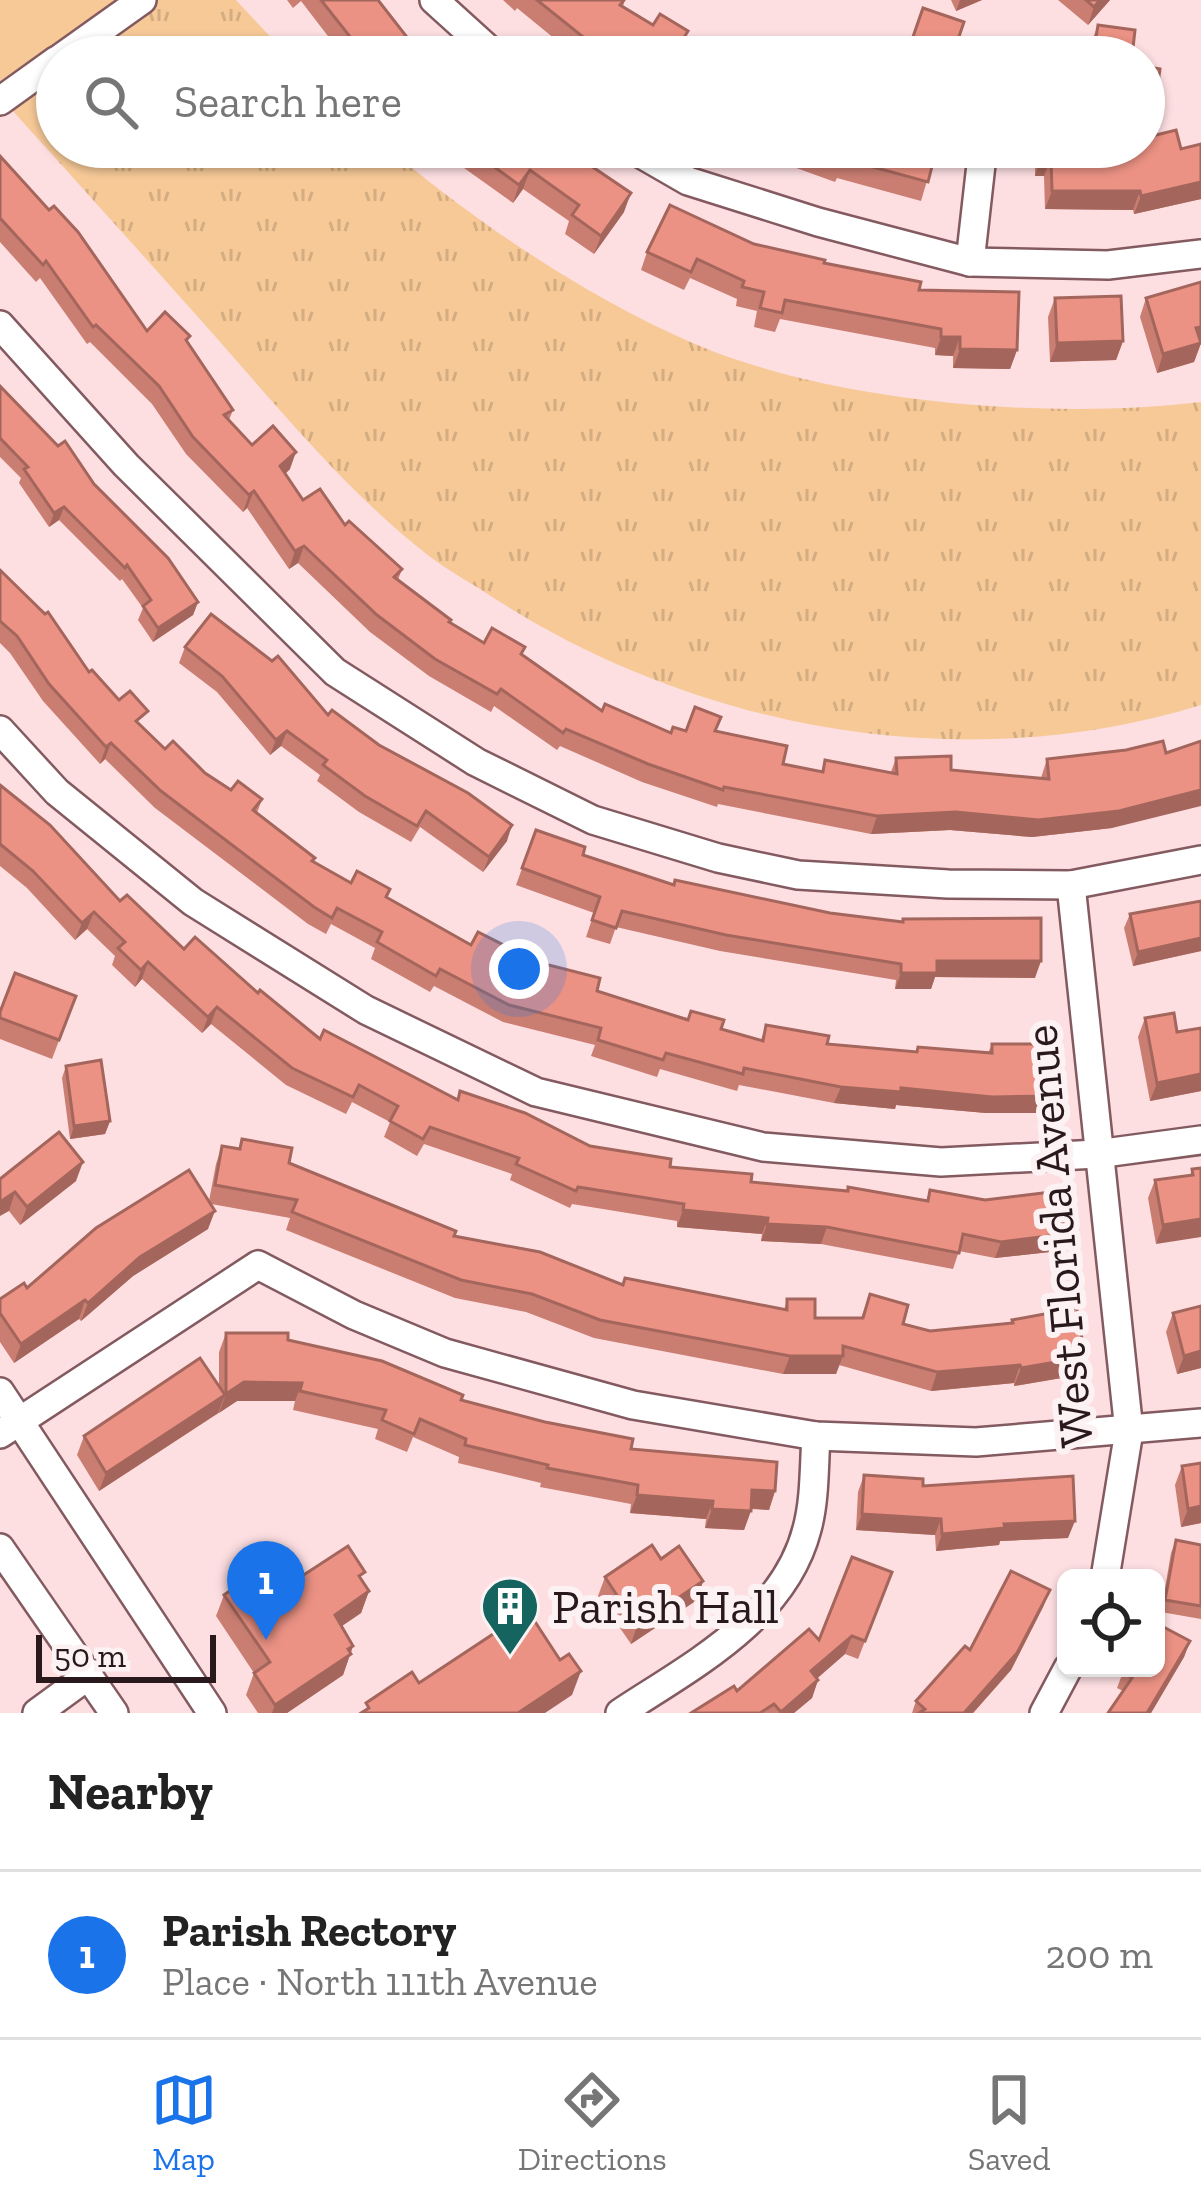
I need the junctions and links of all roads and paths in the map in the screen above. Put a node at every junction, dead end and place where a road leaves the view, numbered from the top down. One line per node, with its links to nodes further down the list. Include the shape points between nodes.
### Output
1 (142, 0): 3 (street)
2 (434, 0): 4 (street)
3 (91, 36)
4 (473, 36)
5 (36, 75): 6 (street)
6 (0, 101)
7 (665, 168): 10 (street)
8 (981, 168): 10 (street)
9 (1201, 254): 10 (street, via 1108,265)
10 (970, 262)
11 (0, 326): 14 (street, via 126,465 335,672 476,762 593,820 798,875)
12 (0, 730): 16 (street, via 57,792 193,902 366,1010 536,1092 763,1147 941,1162)
13 (1201, 860): 14 (street)
14 (1071, 885): 16 (street, West Florida Avenue)
15 (1201, 1141): 16 (street)
16 (1097, 1154): 20 (street, West Florida Avenue)
17 (0, 1392): 19 (street)
18 (1201, 1423): 20 (street)
19 (10, 1427): 21 (street, via 258,1265 446,1353 633,1405); 28 (street)
20 (1130, 1431): 21 (street, via 976,1442); 23 (street, West Florida Avenue)
21 (816, 1436): 29 (street, via 808,1528 762,1610)
22 (0, 1548): 24 (street)
23 (1107, 1569)
24 (89, 1675): 26 (street); 27 (street)
25 (1063, 1677): 30 (street)
26 (38, 1713)
27 (114, 1713)
28 (212, 1713)
29 (620, 1713)
30 (1043, 1713)

